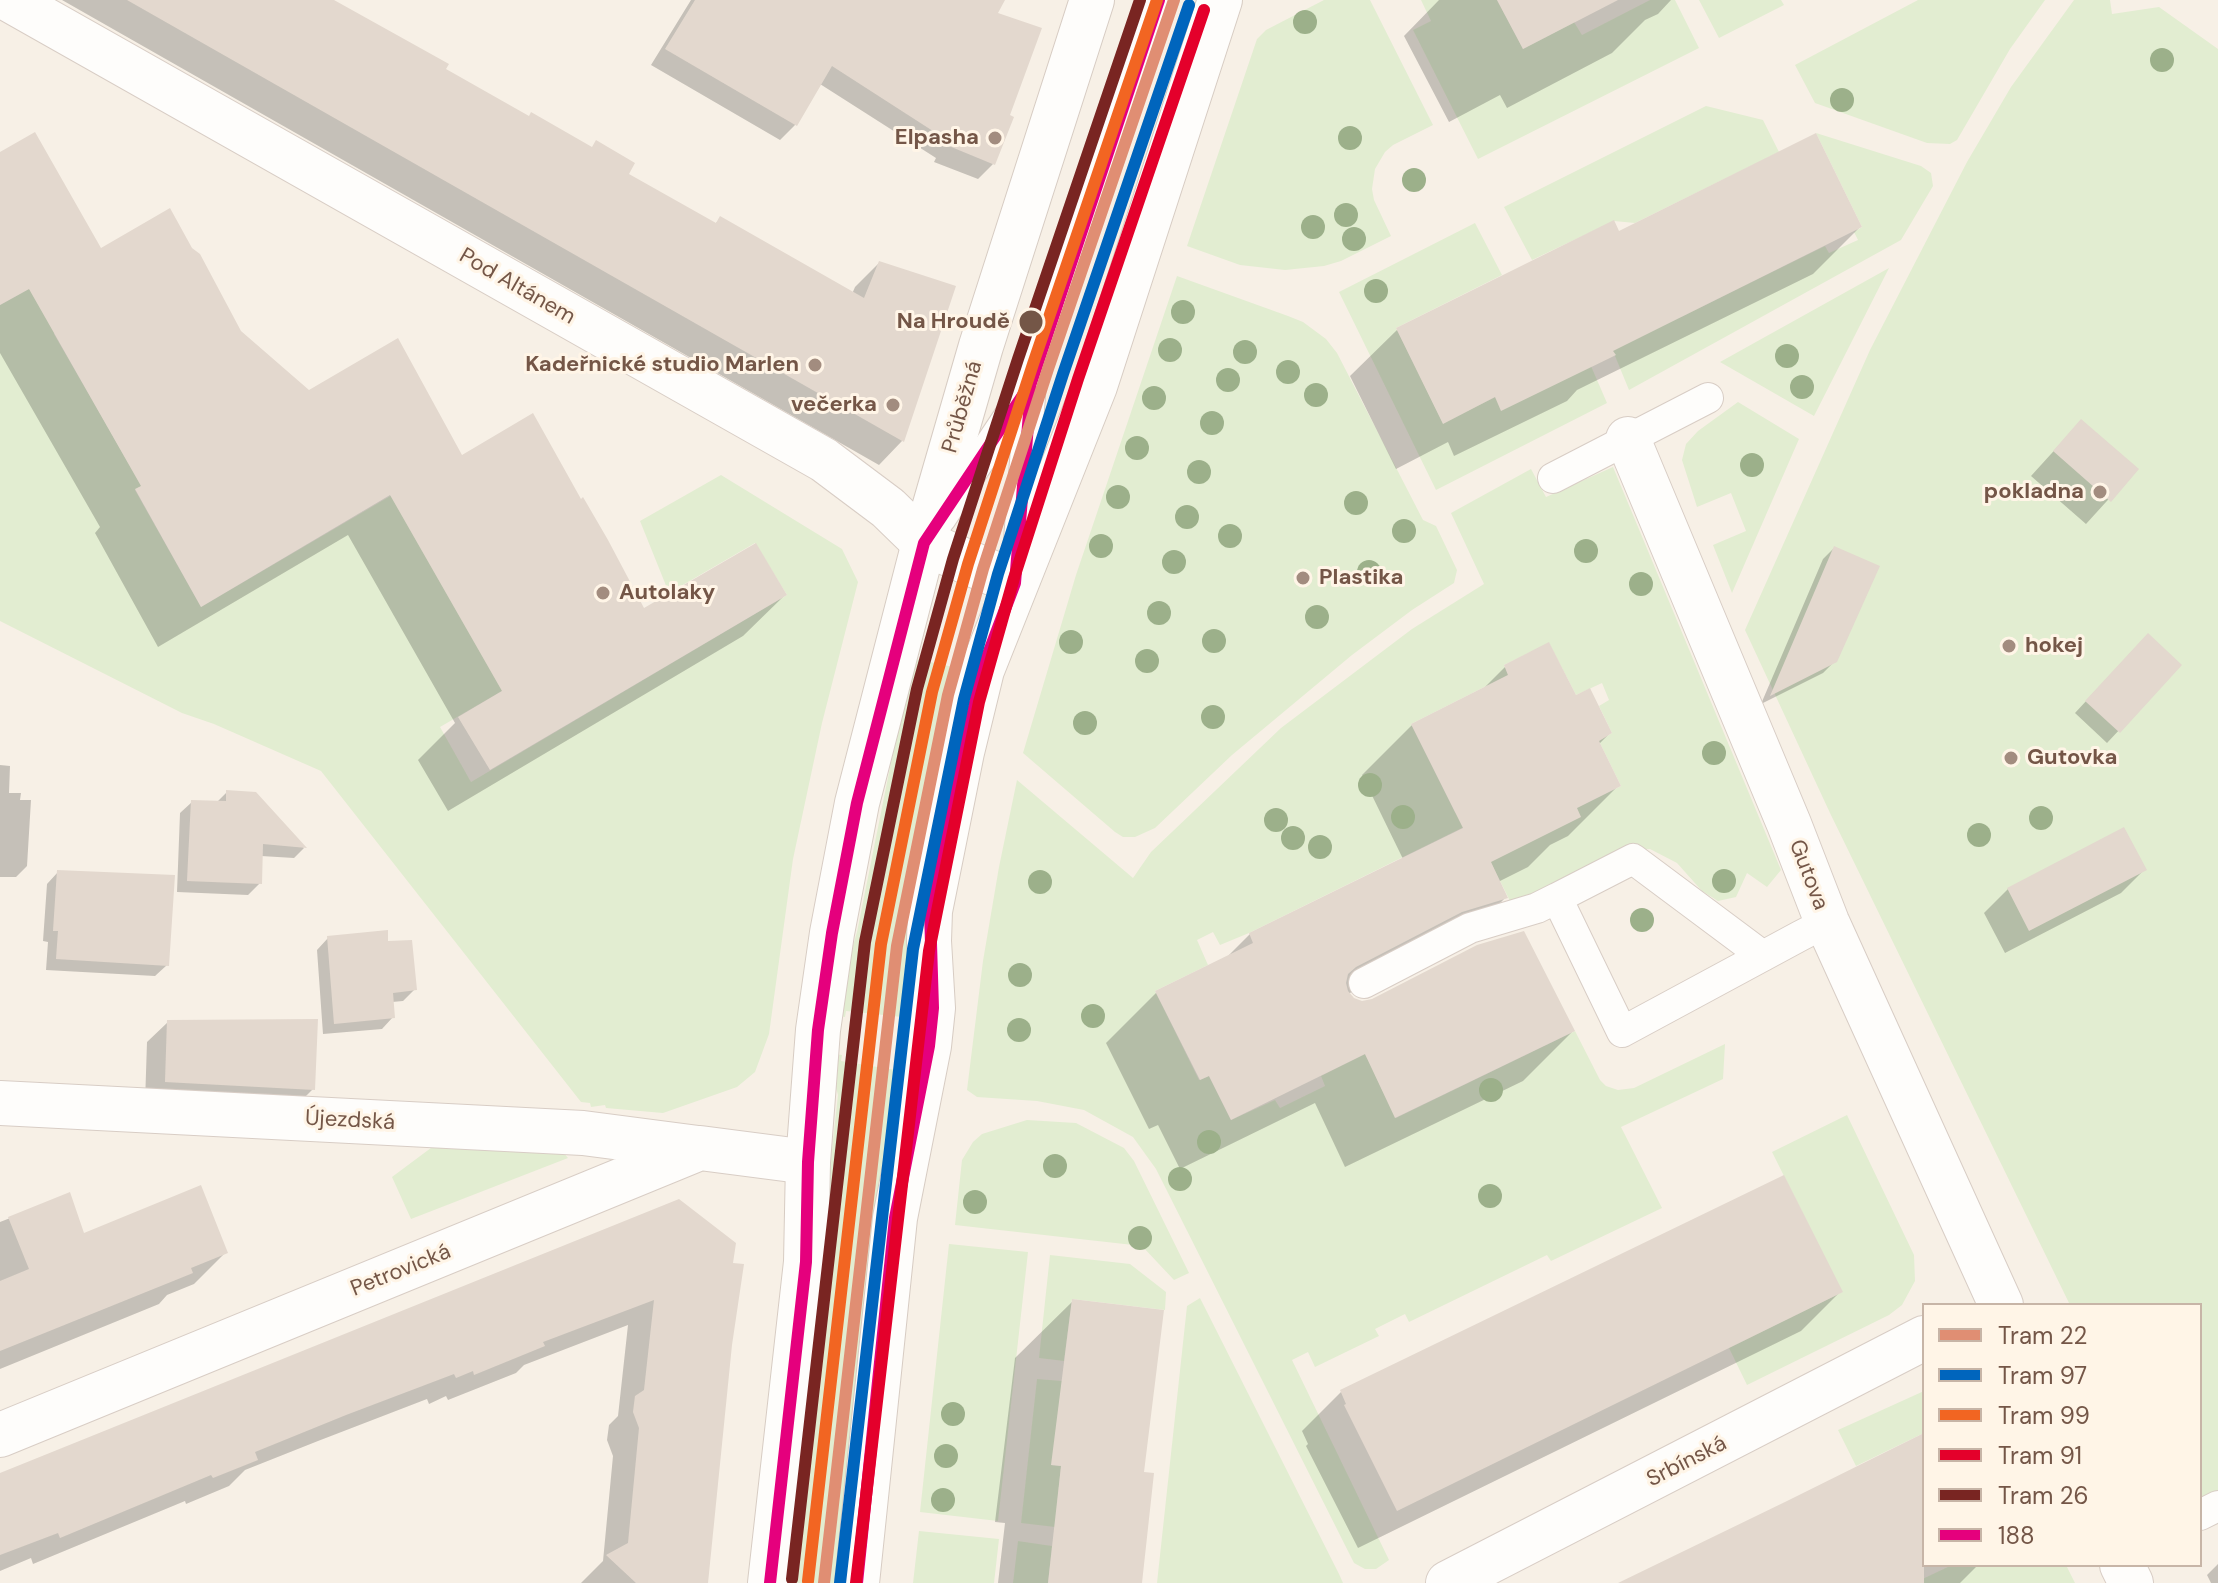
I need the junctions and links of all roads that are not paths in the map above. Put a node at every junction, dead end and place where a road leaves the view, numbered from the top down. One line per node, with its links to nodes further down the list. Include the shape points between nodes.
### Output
1 (10, 0): 9 (street, Pod Altánem, via 824,460)
2 (1092, 0): 9 (street, Průběžná)
3 (1159, 0): 5 (lane)
4 (1220, 0): 10 (street, via 1095,386)
5 (1031, 383): 9 (lane); 10 (lane)
6 (1708, 398): 7 (lane)
7 (1628, 439): 8 (lane); 12 (street, Gutova)
8 (1553, 478)
9 (924, 543): 10 (street, Pod Altánem); 17 (street, Průběžná, via 857,803 835,918 818,1030)
10 (1015, 583): 22 (street, via 982,670 930,911 931,1033 895,1218)
11 (1557, 898): 13 (lane, via 1633,859); 13 (lane, via 1622,1032); 14 (lane, via 1470,928)
12 (1827, 922): 13 (lane); 18 (street, Gutova)
13 (1763, 956)
14 (1364, 983)
15 (0, 1103): 16 (street, Újezdská, via 583,1133)
16 (700, 1148): 17 (street, Petrovická); 20 (street, Petrovická)
17 (808, 1162): 21 (street, Průběžná, via 806,1262)
18 (1995, 1303)
19 (1922, 1339): 23 (street, Srbínská)
20 (0, 1435)
21 (770, 1583)
22 (857, 1583)
23 (1448, 1583)

